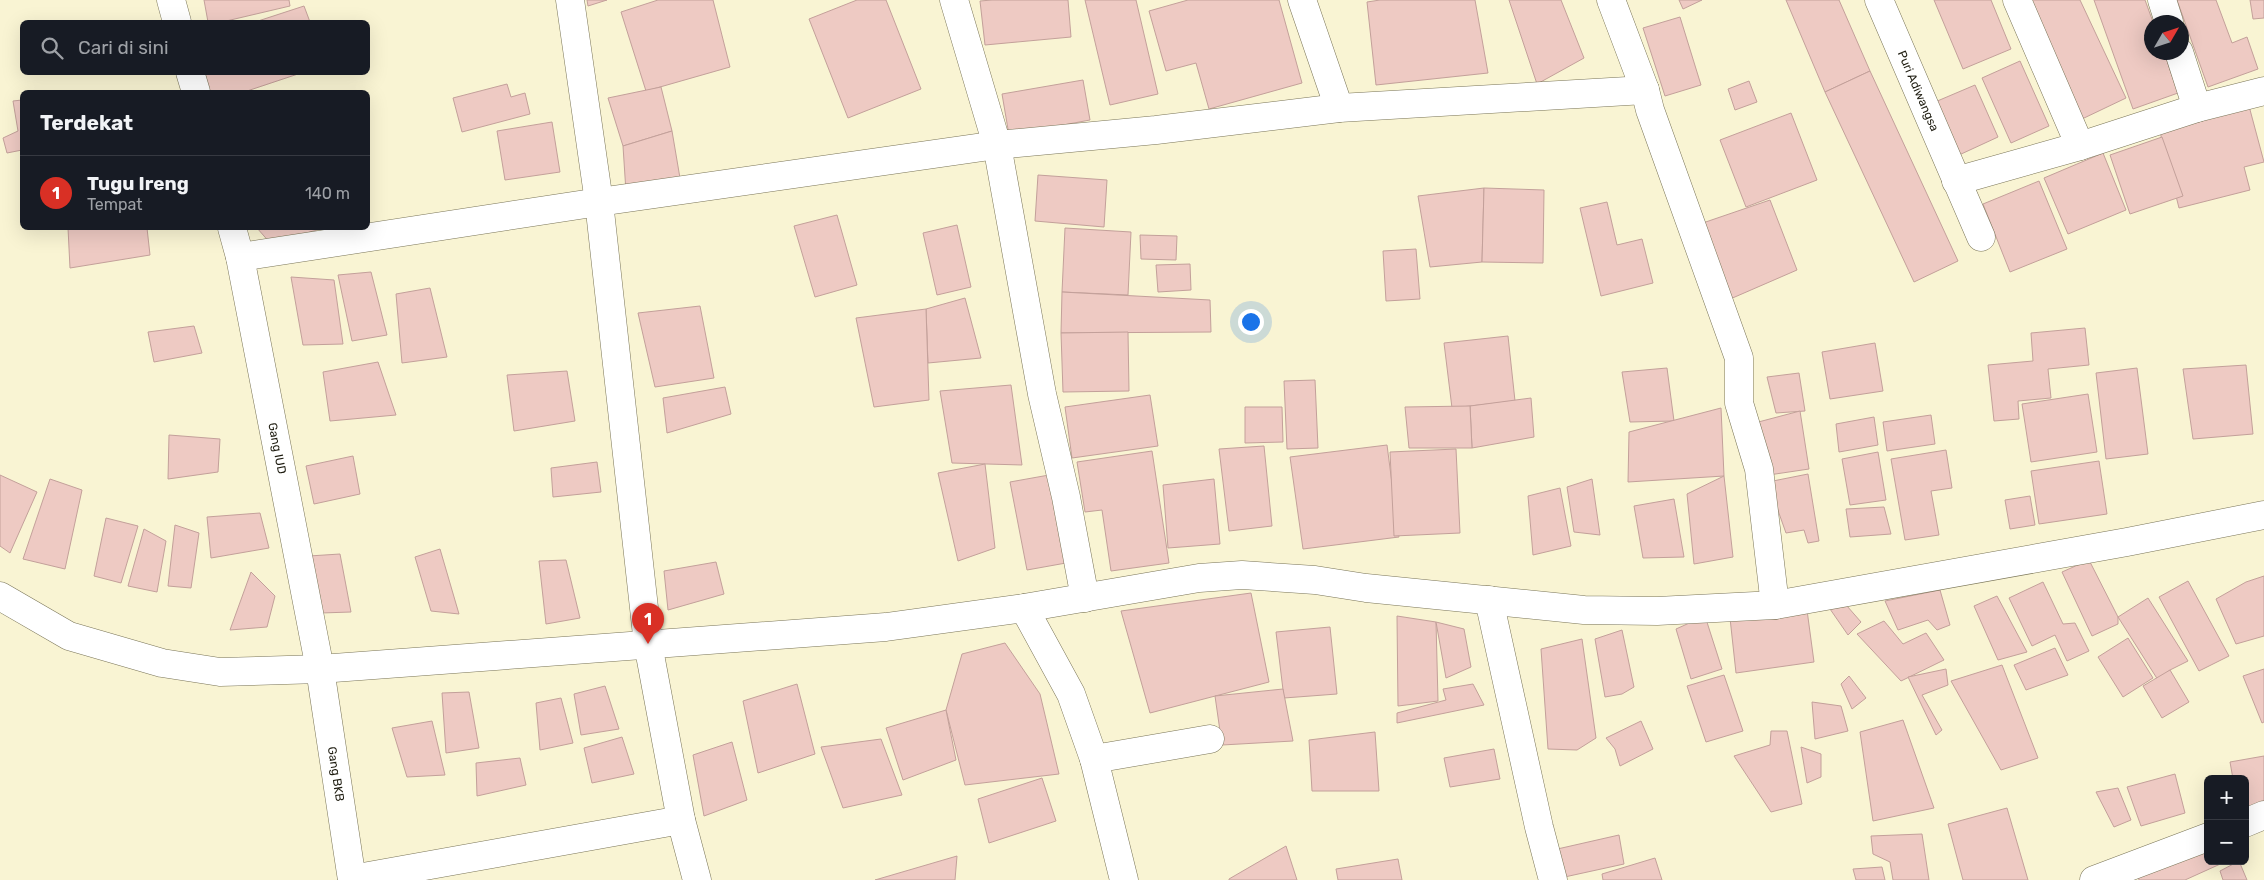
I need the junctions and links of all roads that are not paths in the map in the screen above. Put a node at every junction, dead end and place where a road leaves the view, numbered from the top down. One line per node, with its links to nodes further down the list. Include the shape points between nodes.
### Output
1 (171, 0): 10 (street)
2 (570, 0): 21 (street)
3 (954, 0): 18 (street)
4 (1302, 0): 16 (street)
5 (1611, 0): 14 (street)
6 (1879, 0): 20 (street, Puri Adiwangsa)
7 (2017, 0): 19 (street)
8 (2162, 0): 9 (street)
9 (2167, 15)
10 (176, 20)
11 (2181, 60): 17 (street)
12 (191, 75): 13 (street)
13 (195, 90)
14 (1646, 90): 16 (street); 29 (street, via 1653,118 1739,358 1739,403 1759,469)
15 (2264, 90): 17 (street)
16 (1339, 108): 18 (street)
17 (2196, 108): 19 (street)
18 (998, 145): 21 (street); 27 (street, via 1042,394 1066,498)
19 (2080, 146): 20 (street)
20 (1956, 181): 23 (street, Puri Adiwangsa)
21 (599, 202): 24 (street); 31 (street)
22 (233, 230): 24 (street, Gang IUD)
23 (1981, 237)
24 (240, 257): 32 (street, Gang IUD)
25 (2264, 515): 29 (street)
26 (0, 596): 32 (street, via 69,636 162,663 220,672)
27 (1084, 598): 28 (street, via 1199,578 1242,575); 30 (street)
28 (1489, 600): 29 (street, via 1584,610); 42 (street)
29 (1775, 605)
30 (1024, 608): 31 (street, via 886,628); 34 (street, via 1071,694)
31 (648, 644): 32 (street); 36 (street)
32 (320, 670): 39 (street, Gang BKB)
33 (1210, 739): 34 (street)
34 (1094, 759): 41 (street)
35 (2264, 816): 37 (street)
36 (681, 820): 39 (street); 40 (street)
37 (2249, 822)
38 (2204, 839): 43 (street)
39 (352, 879)
40 (697, 880)
41 (1124, 880)
42 (1553, 880)
43 (2094, 880)

